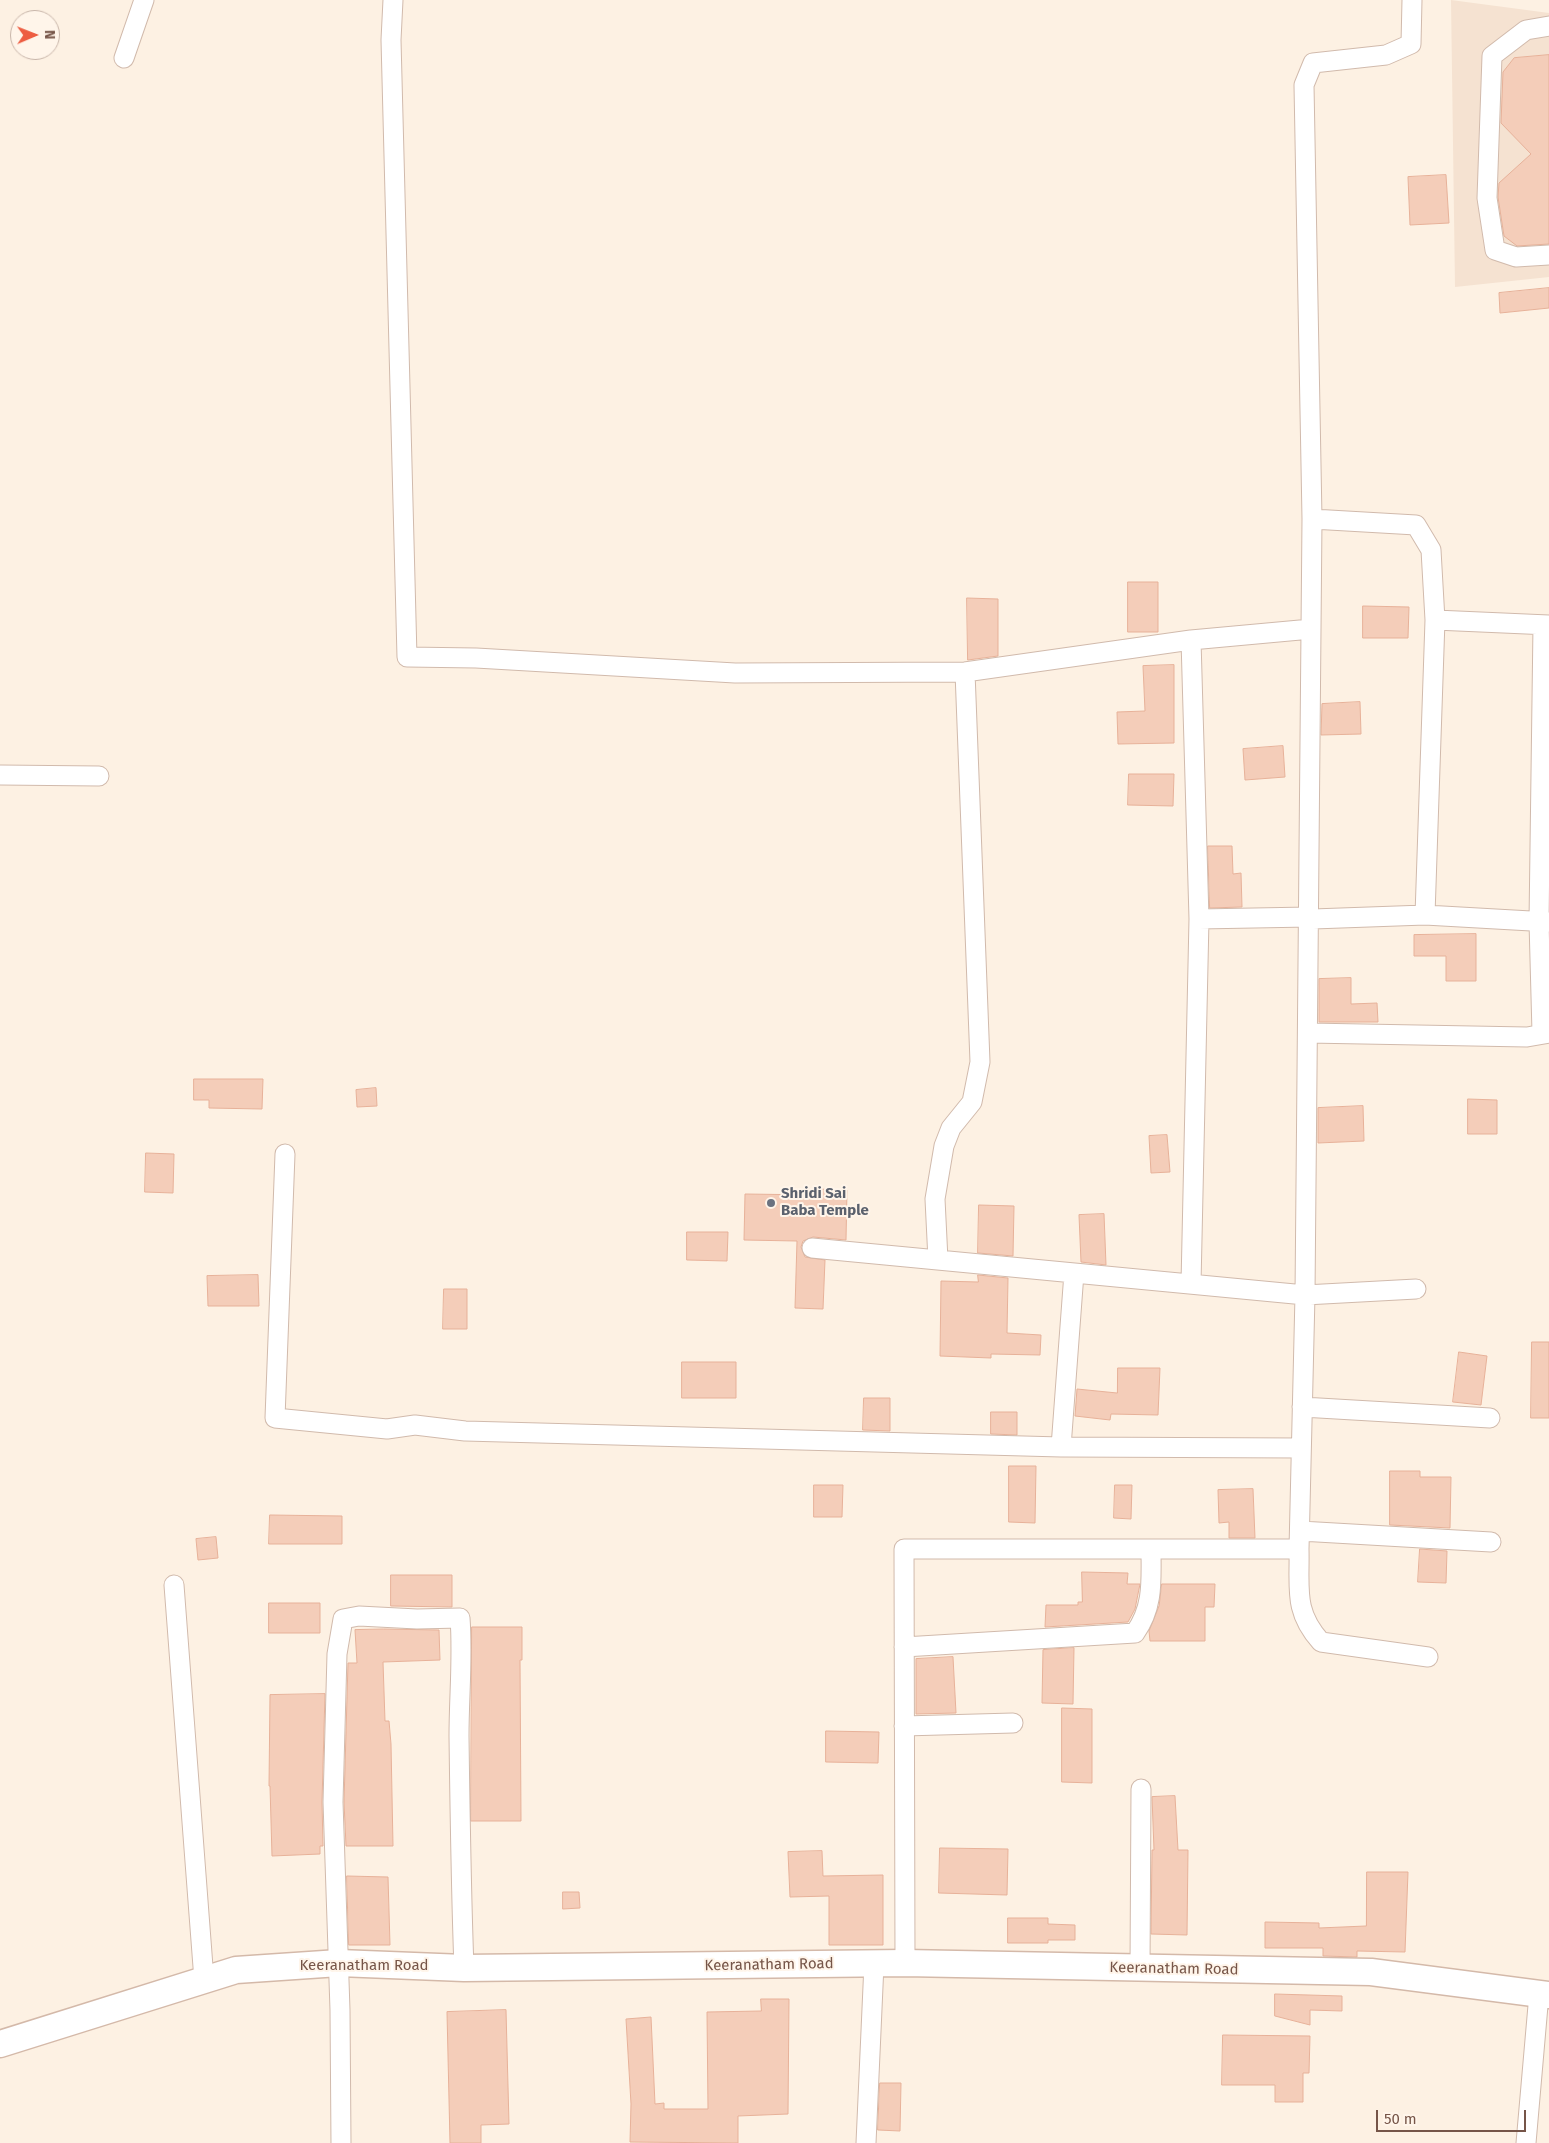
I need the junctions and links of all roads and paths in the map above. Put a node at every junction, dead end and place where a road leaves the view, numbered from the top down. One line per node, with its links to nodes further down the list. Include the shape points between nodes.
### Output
1 (144, 0): 5 (street)
2 (393, 0): 12 (street, via 391,40 407,657 735,673)
3 (1412, 0): 7 (street, via 1412,44 1386,56 1313,63 1304,85)
4 (1549, 26): 6 (street, via 1526,30 1492,56 1487,198 1495,250 1516,257)
5 (124, 58)
6 (1549, 255)
7 (1312, 519): 8 (street, via 1416,525 1431,550); 10 (street)
8 (1435, 620): 9 (street); 15 (street)
9 (1546, 625): 18 (street)
10 (1311, 629): 11 (street); 16 (street)
11 (1191, 640): 12 (street); 17 (street)
12 (965, 672): 23 (street, via 980,1062 972,1102 951,1128 944,1146 934,1199)
13 (0, 775): 14 (street)
14 (99, 776)
15 (1425, 915): 16 (street); 18 (street)
16 (1308, 917): 17 (street); 19 (street)
17 (1199, 919): 25 (street)
18 (1544, 922): 20 (street)
19 (1308, 1033): 20 (street, via 1527,1036); 27 (street)
20 (1546, 1033)
21 (284, 1154): 30 (street, via 275,1418 387,1429 416,1424 464,1431)
22 (812, 1248): 23 (street)
23 (938, 1260): 24 (street)
24 (1074, 1273): 25 (street); 30 (street)
25 (1191, 1284): 27 (street)
26 (1416, 1289): 27 (street)
27 (1305, 1294): 28 (street)
28 (1302, 1407): 29 (street); 31 (street)
29 (1490, 1418)
30 (1061, 1447): 31 (street)
31 (1302, 1448): 32 (street)
32 (1299, 1540): 33 (street); 34 (street); 37 (street, via 1300,1608 1305,1621 1322,1642)
33 (1491, 1542)
34 (1151, 1549): 36 (street, via 1149,1606 1135,1633); 36 (street, via 904,1549)
35 (174, 1585): 46 (street)
36 (904, 1647): 39 (street)
37 (1428, 1657)
38 (1013, 1723): 39 (street)
39 (904, 1726): 43 (street)
40 (1141, 1789): 45 (street)
41 (339, 1964): 44 (street, Keeranatham Road); 44 (street, via 334,1802 337,1654 343,1619 359,1616 417,1620 460,1618); 46 (street, Keeranatham Road, via 236,1970); 49 (street)
42 (874, 1964): 43 (street, Keeranatham Road); 44 (street, Keeranatham Road); 50 (street)
43 (905, 1964): 45 (street, Keeranatham Road)
44 (464, 1968)
45 (1140, 1968): 47 (street, Keeranatham Road, via 1371,1972)
46 (204, 1980): 48 (street, Keeranatham Road)
47 (1544, 1995): 51 (street)
48 (0, 2044)
49 (341, 2143)
50 (866, 2143)
51 (1526, 2143)

